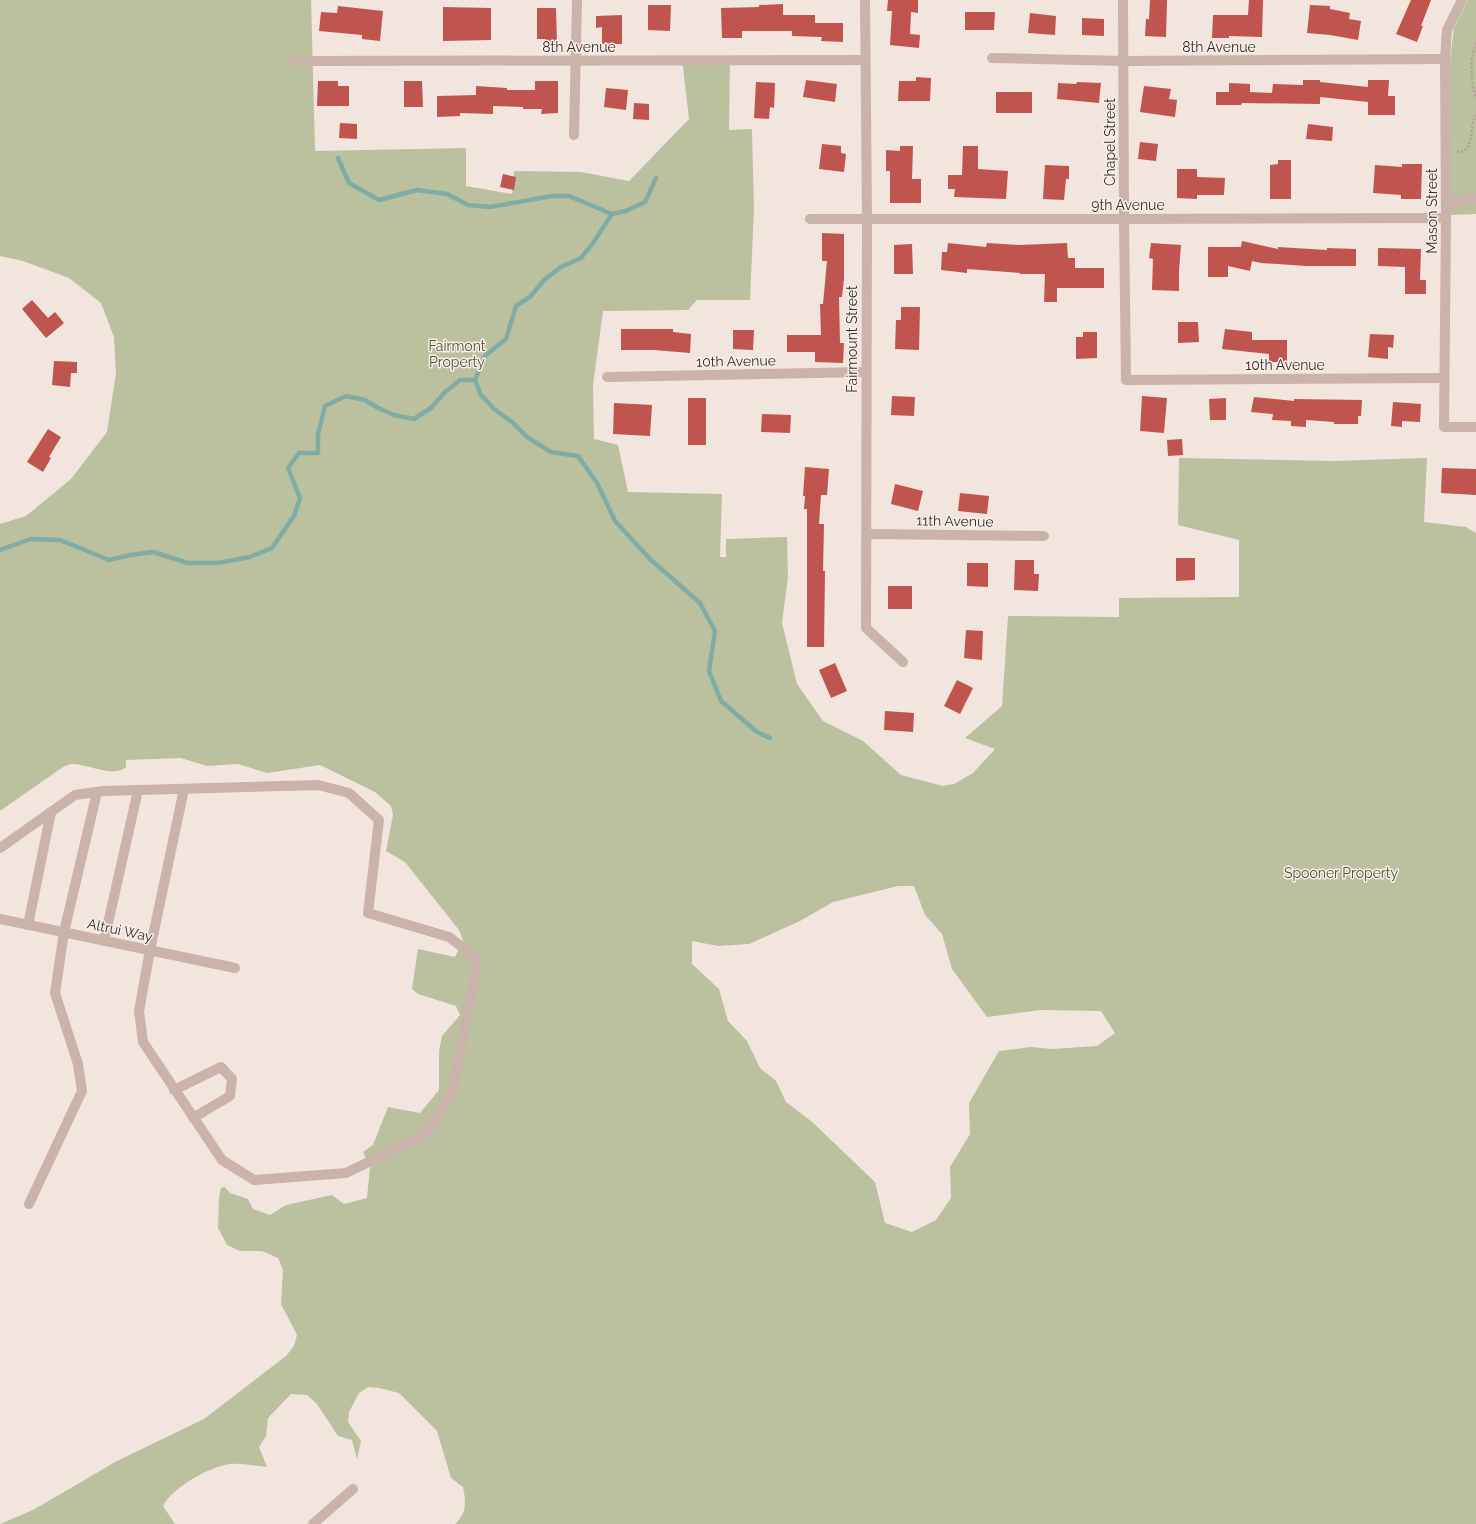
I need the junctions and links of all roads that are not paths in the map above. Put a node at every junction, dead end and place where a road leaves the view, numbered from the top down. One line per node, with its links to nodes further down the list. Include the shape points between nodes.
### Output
1 (577, 0): 9 (street)
2 (865, 0): 7 (street, Fairmount Street)
3 (1124, 0): 10 (street, Chapel Street)
4 (1462, 0): 6 (street, Mason Street, via 1447,30)
5 (992, 58): 10 (street, 8th Avenue)
6 (1445, 59): 10 (street, 8th Avenue); 13 (street, Mason Street)
7 (865, 60): 9 (street, 8th Avenue); 14 (street, Fairmount Street)
8 (294, 61): 9 (street, 8th Avenue)
9 (576, 61): 11 (street)
10 (1124, 61): 17 (street, Chapel Street)
11 (574, 135)
12 (1476, 198): 13 (street)
13 (1446, 204): 15 (street, Mason Street)
14 (867, 218): 16 (street, 9th Avenue); 17 (street, 9th Avenue); 18 (street, Fairmount Street)
15 (1446, 218): 17 (street, 9th Avenue); 20 (street, Mason Street)
16 (810, 219)
17 (1124, 220): 21 (street, Chapel Street)
18 (866, 372): 19 (street, 10th Avenue); 23 (street, Fairmount Street)
19 (607, 377)
20 (1444, 378): 21 (street, 10th Avenue); 22 (street, Mason Street, via 1444,426)
21 (1126, 380)
22 (1476, 427)
23 (867, 534): 24 (street, 11th Avenue); 25 (street, Fairmount Street, via 866,628)
24 (1044, 536)
25 (903, 662)
26 (184, 789): 27 (street); 35 (street); 38 (street, via 318,785 349,793 380,820 368,914 449,937 478,959 452,1089 426,1134 346,1173 254,1180 222,1160)
27 (138, 790): 28 (street); 34 (street)
28 (97, 792): 29 (street, via 76,795); 33 (street)
29 (51, 812): 30 (street); 32 (street)
30 (0, 848)
31 (0, 919): 32 (street, Altrui Way)
32 (28, 925): 33 (street, Altrui Way)
33 (64, 932): 34 (street, Altrui Way); 39 (street, via 55,994 78,1064 82,1091)
34 (104, 941): 35 (street, Altrui Way)
35 (150, 950): 36 (street, Altrui Way); 37 (street, via 139,1011 143,1042)
36 (235, 968)
37 (174, 1090): 38 (street); 38 (street, via 222,1067 232,1079 230,1096)
38 (193, 1118)
39 (29, 1204)
40 (353, 1489): 41 (street)
41 (313, 1524)

